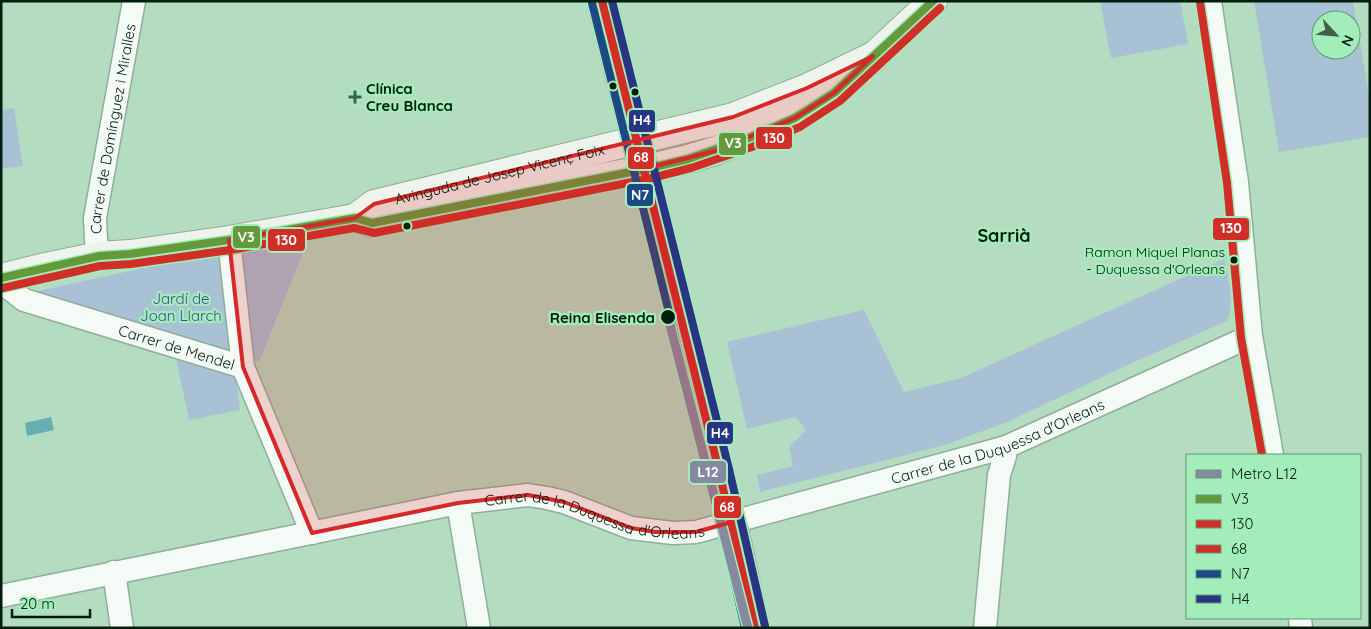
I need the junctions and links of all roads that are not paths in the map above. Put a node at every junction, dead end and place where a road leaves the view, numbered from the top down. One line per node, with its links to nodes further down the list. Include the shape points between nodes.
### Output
1 (134, 1): 6 (street, Carrer de Domínguez i Miralles, via 95,218)
2 (602, 1): 18 (street, bridge, via 738,546)
3 (933, 1): 5 (street, Avinguda de Josep Vicenç Foix, via 834,93 794,118 697,156 372,223 355,218)
4 (1210, 1): 8 (street, via 1238,182)
5 (229, 240): 6 (street, Avinguda de Josep Vicenç Foix); 9 (street)
6 (99, 256): 7 (street, Avinguda de Josep Vicenç Foix)
7 (1, 280): 9 (street, Carrer de Mendel, via 24,300)
8 (1251, 336): 10 (street, Carrer de la Duquessa d'Orleans); 11 (street)
9 (243, 367): 13 (street, Carrer de Mendel)
10 (1006, 447): 12 (street, Carrer de la Duquessa d'Orleans, via 696,532 631,528 564,502 538,496); 19 (street, via 999,475)
11 (1272, 454)
12 (458, 503): 13 (street, Carrer de la Duquessa d'Orleans); 17 (street)
13 (312, 533): 14 (street, Carrer de la Duquessa d'Orleans)
14 (114, 572): 15 (street, Carrer de la Duquessa d'Orleans); 16 (street)
15 (1, 596)
16 (122, 628)
17 (479, 628)
18 (755, 628)
19 (985, 628)

